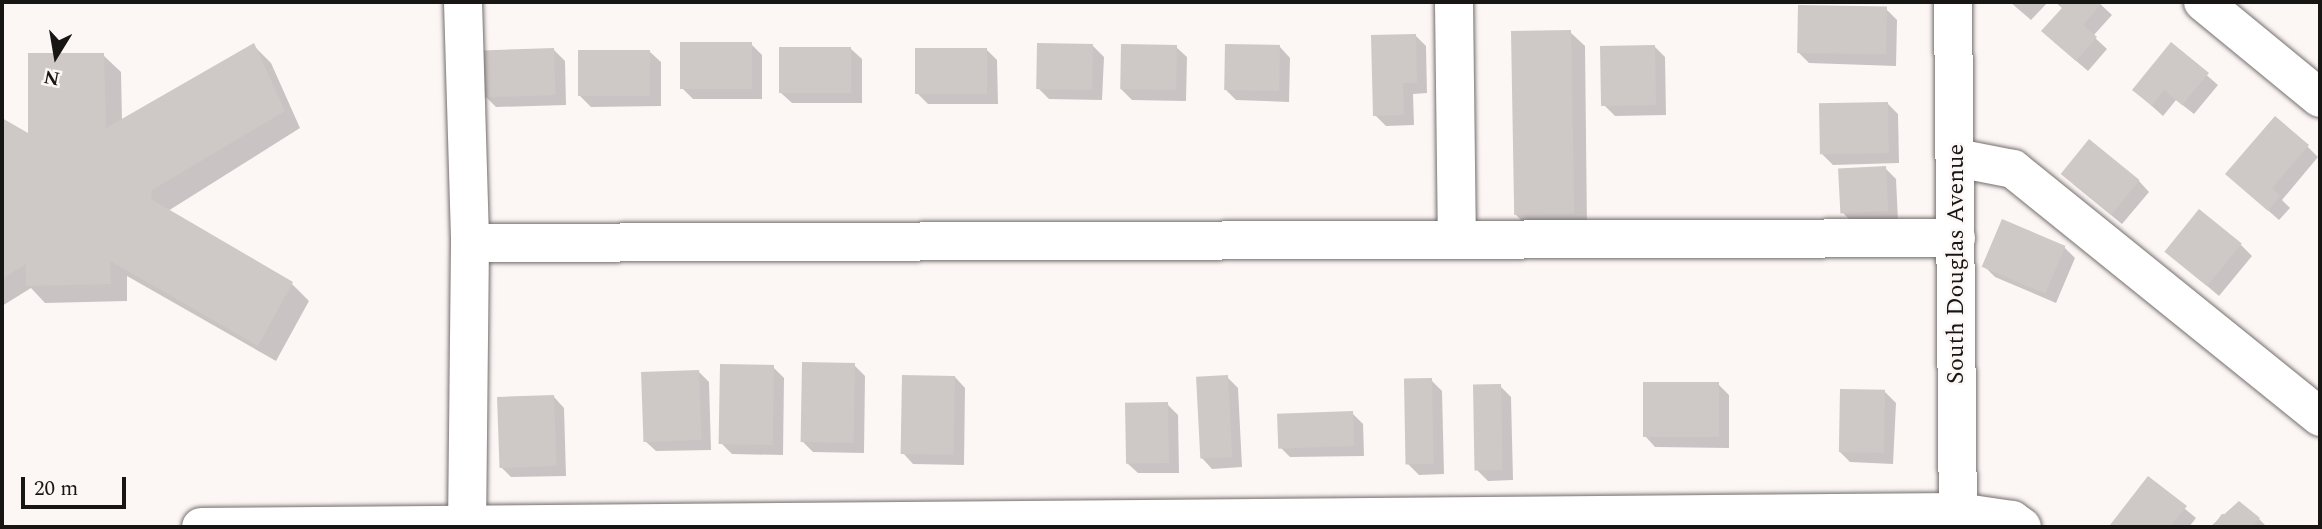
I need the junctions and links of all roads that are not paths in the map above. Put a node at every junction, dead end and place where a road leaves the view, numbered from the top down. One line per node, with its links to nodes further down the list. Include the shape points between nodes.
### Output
1 (463, 2): 9 (street)
2 (1454, 2): 7 (street)
3 (1953, 2): 6 (street, South Douglas Avenue)
4 (2203, 2): 5 (street)
5 (2320, 98)
6 (1957, 159): 8 (street, South Douglas Avenue); 10 (street, via 2013,169)
7 (1457, 238): 8 (street); 9 (street)
8 (1956, 238): 11 (street, South Douglas Avenue)
9 (470, 243): 12 (street)
10 (2320, 417)
11 (1958, 519): 12 (street); 14 (street, via 2012,520)
12 (467, 525): 13 (street)
13 (201, 527)
14 (2022, 527)

